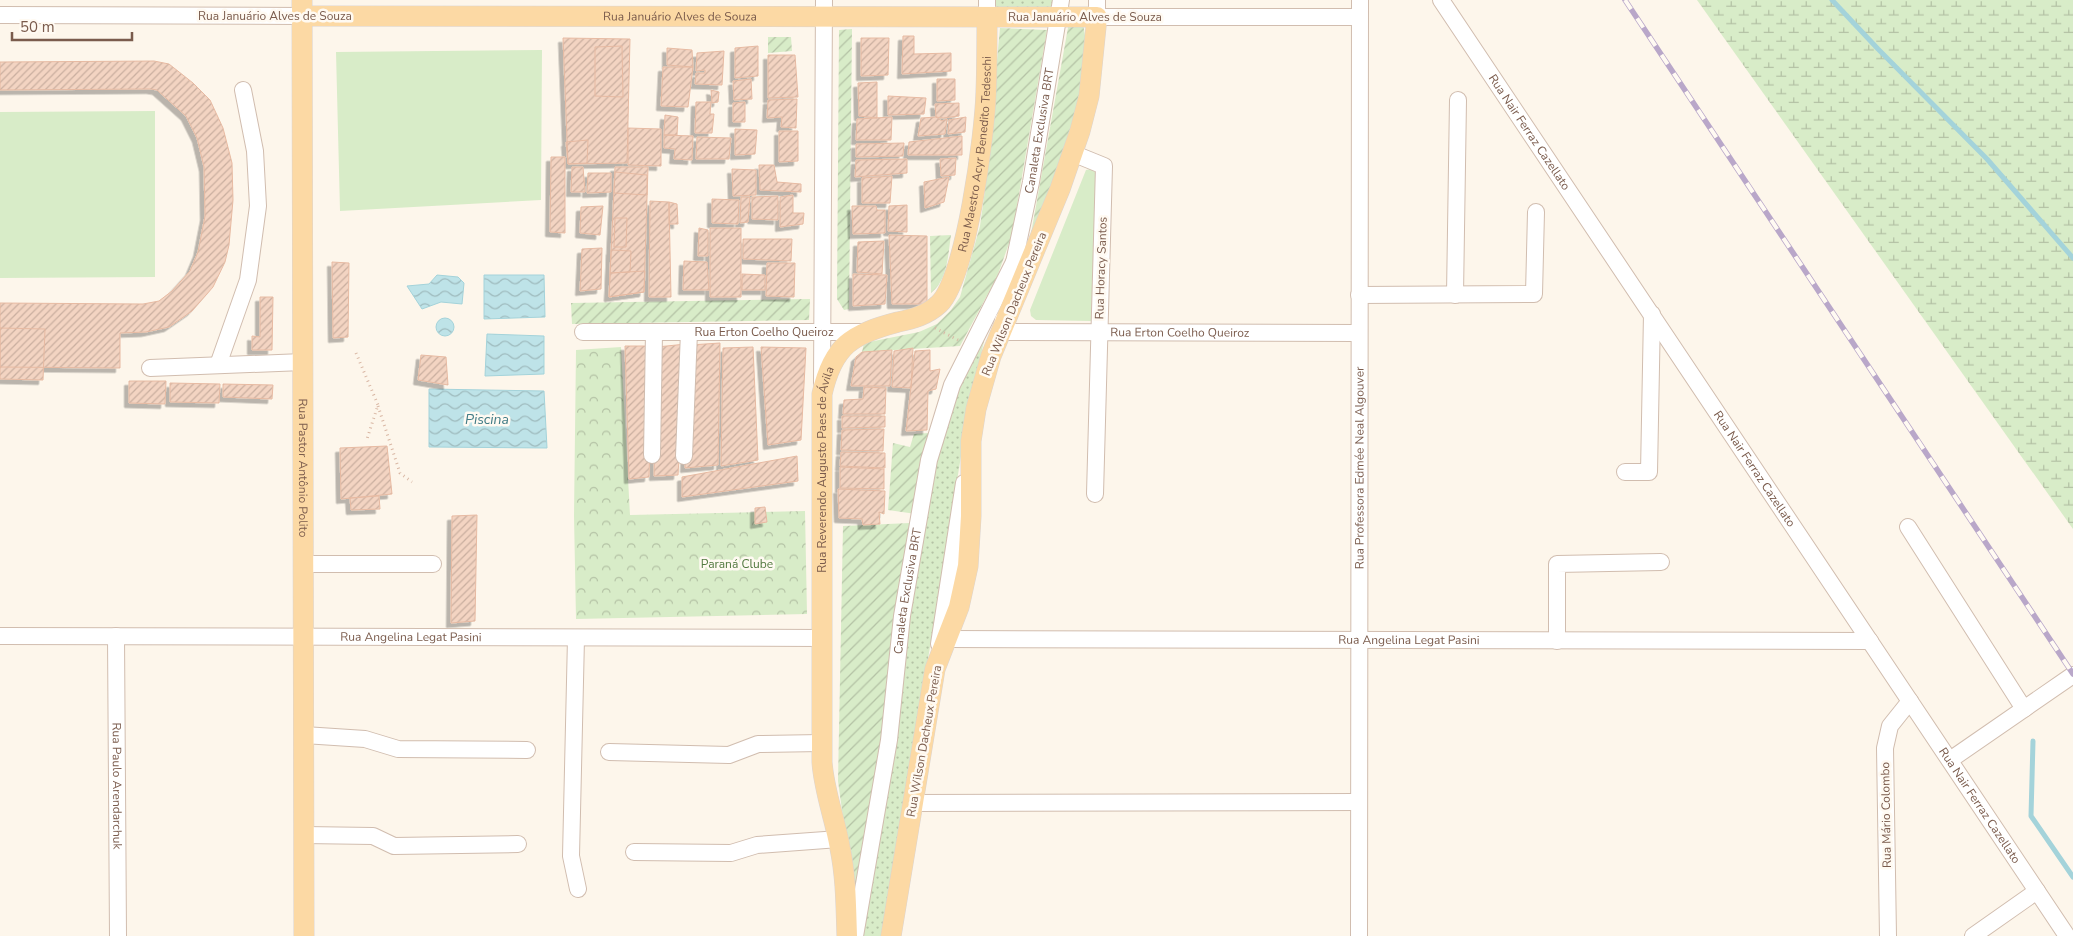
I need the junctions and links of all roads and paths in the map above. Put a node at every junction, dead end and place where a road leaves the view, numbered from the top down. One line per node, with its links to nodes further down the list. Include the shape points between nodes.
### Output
1 (1360, 0): 9 (street, Rua Professora Edmée Neal Algouver)
2 (1441, 0): 18 (street, Rua Nair Ferraz Cazellato)
3 (302, 8): 4 (main road, Rua Januário Alves de Souza); 8 (street, Rua Januário Alves de Souza); 30 (main road, Rua Pastor Antônio Polito)
4 (824, 8): 5 (main road, Rua Januário Alves de Souza); 23 (street, Rua Reverendo Augusto Paes de Ávila)
5 (987, 8): 6 (main road, Rua Januário Alves de Souza); 17 (main road, Rua Maestro Acyr Benedito Tedeschi, via 984,116 970,215 954,280)
6 (1060, 8): 7 (main road, Rua Januário Alves de Souza); 14 (street, Canaleta Exclusiva BRT)
7 (1097, 8): 9 (street, Rua Januário Alves de Souza); 12 (main road, Rua Wilson Dacheux Pereira, via 1089,96)
8 (0, 16)
9 (1359, 17): 16 (street, Rua Professora Edmée Neal Algouver)
10 (244, 90): 31 (street, via 255,151 258,206 248,280)
11 (1458, 100): 15 (street)
12 (1072, 153): 25 (main road, Rua Wilson Dacheux Pereira); 27 (street, Rua Horacy Santos, via 1104,166)
13 (1536, 212): 15 (street, via 1534,294)
14 (1014, 262): 25 (street, Canaleta Exclusiva BRT); 28 (street, Canaleta Exclusiva BRT)
15 (1455, 295): 16 (street)
16 (1359, 296): 26 (street, Rua Professora Edmée Neal Algouver)
17 (940, 303): 19 (main road, Rua Erton Coelho Queiroz)
18 (1652, 314): 39 (street, via 1649,472); 54 (street, Rua Nair Ferraz Cazellato)
19 (916, 318): 24 (main road, Rua Erton Coelho Queiroz); 28 (path)
20 (582, 332): 21 (street, Rua Erton Coelho Queiroz)
21 (654, 332): 22 (street, Rua Erton Coelho Queiroz); 37 (street)
22 (689, 332): 23 (street, Rua Erton Coelho Queiroz); 38 (street)
23 (822, 332): 24 (street, Rua Erton Coelho Queiroz); 33 (street, Rua Reverendo Augusto Paes de Ávila)
24 (863, 332): 33 (main road, via 838,355 826,377)
25 (1001, 332): 27 (street, Rua Erton Coelho Queiroz); 36 (main road, Rua Wilson Dacheux Pereira, via 982,384)
26 (1359, 333): 27 (street, Rua Erton Coelho Queiroz); 52 (street, Rua Professora Edmée Neal Algouver)
27 (1099, 334): 41 (street, Rua Horacy Santos)
28 (970, 347): 75 (street, Canaleta Exclusiva BRT, via 942,413 926,474 902,621 889,740)
29 (356, 353): 34 (path)
30 (303, 362): 31 (street); 44 (main road, Rua Pastor Antônio Polito)
31 (218, 365): 32 (street)
32 (150, 368)
33 (822, 394): 50 (main road, Rua Reverendo Augusto Paes de Ávila)
34 (378, 405): 35 (path); 40 (path, via 400,473)
35 (367, 439)
36 (971, 441): 51 (main road, Rua Wilson Dacheux Pereira, via 968,566); 55 (street)
37 (652, 456)
38 (684, 456)
39 (1625, 472)
40 (412, 482)
41 (1096, 494)
42 (1908, 527): 58 (street)
43 (1661, 562): 53 (street, via 1557,564)
44 (303, 564): 45 (street); 48 (main road, Rua Pastor Antônio Polito)
45 (433, 564)
46 (0, 636): 47 (street, Rua Angelina Legat Pasini)
47 (116, 636): 48 (street, Rua Angelina Legat Pasini); 72 (street, Rua Paulo Arendarchuk)
48 (304, 637): 49 (street, Rua Angelina Legat Pasini); 59 (main road, Rua Pastor Antônio Polito)
49 (576, 638): 50 (street, Rua Angelina Legat Pasini); 70 (street, via 571,856)
50 (821, 638): 60 (main road, Rua Reverendo Augusto Paes de Ávila)
51 (948, 639): 52 (street, Rua Angelina Legat Pasini); 55 (main road, Rua Wilson Dacheux Pereira)
52 (1359, 640): 53 (street, Rua Angelina Legat Pasini); 65 (street, Rua Professora Edmée Neal Algouver)
53 (1557, 641): 54 (street, Rua Angelina Legat Pasini)
54 (1870, 642): 57 (street, Rua Nair Ferraz Cazellato)
55 (935, 668): 64 (main road, Rua Wilson Dacheux Pereira)
56 (2073, 675): 58 (street)
57 (1910, 701): 63 (street, Rua Nair Ferraz Cazellato); 78 (street, Rua Mário Colombo, via 1890,726 1885,748)
58 (2024, 708): 63 (street)
59 (304, 735): 61 (street, via 365,739 398,749); 66 (main road, Rua Pastor Antônio Polito)
60 (821, 743): 62 (street, via 758,744 729,755); 67 (main road, Rua Reverendo Augusto Paes de Ávila, via 823,774)
61 (528, 750)
62 (609, 752)
63 (1950, 760): 71 (street, Rua Nair Ferraz Cazellato)
64 (913, 802): 65 (street); 76 (main road, Rua Wilson Dacheux Pereira)
65 (1359, 802): 77 (street, Rua Professora Edmée Neal Algouver)
66 (304, 835): 68 (street, via 373,836 394,846); 73 (main road, Rua Pastor Antônio Polito)
67 (839, 839): 69 (street, via 757,845 730,853); 74 (main road, Rua Reverendo Augusto Paes de Ávila)
68 (518, 844)
69 (634, 852)
70 (578, 889)
71 (2037, 891): 79 (street); 80 (street, Rua Nair Ferraz Cazellato)
72 (118, 936)
73 (304, 936)
74 (848, 936)
75 (855, 936)
76 (891, 936)
77 (1359, 936)
78 (1888, 936)
79 (1973, 936)
80 (2068, 936)

